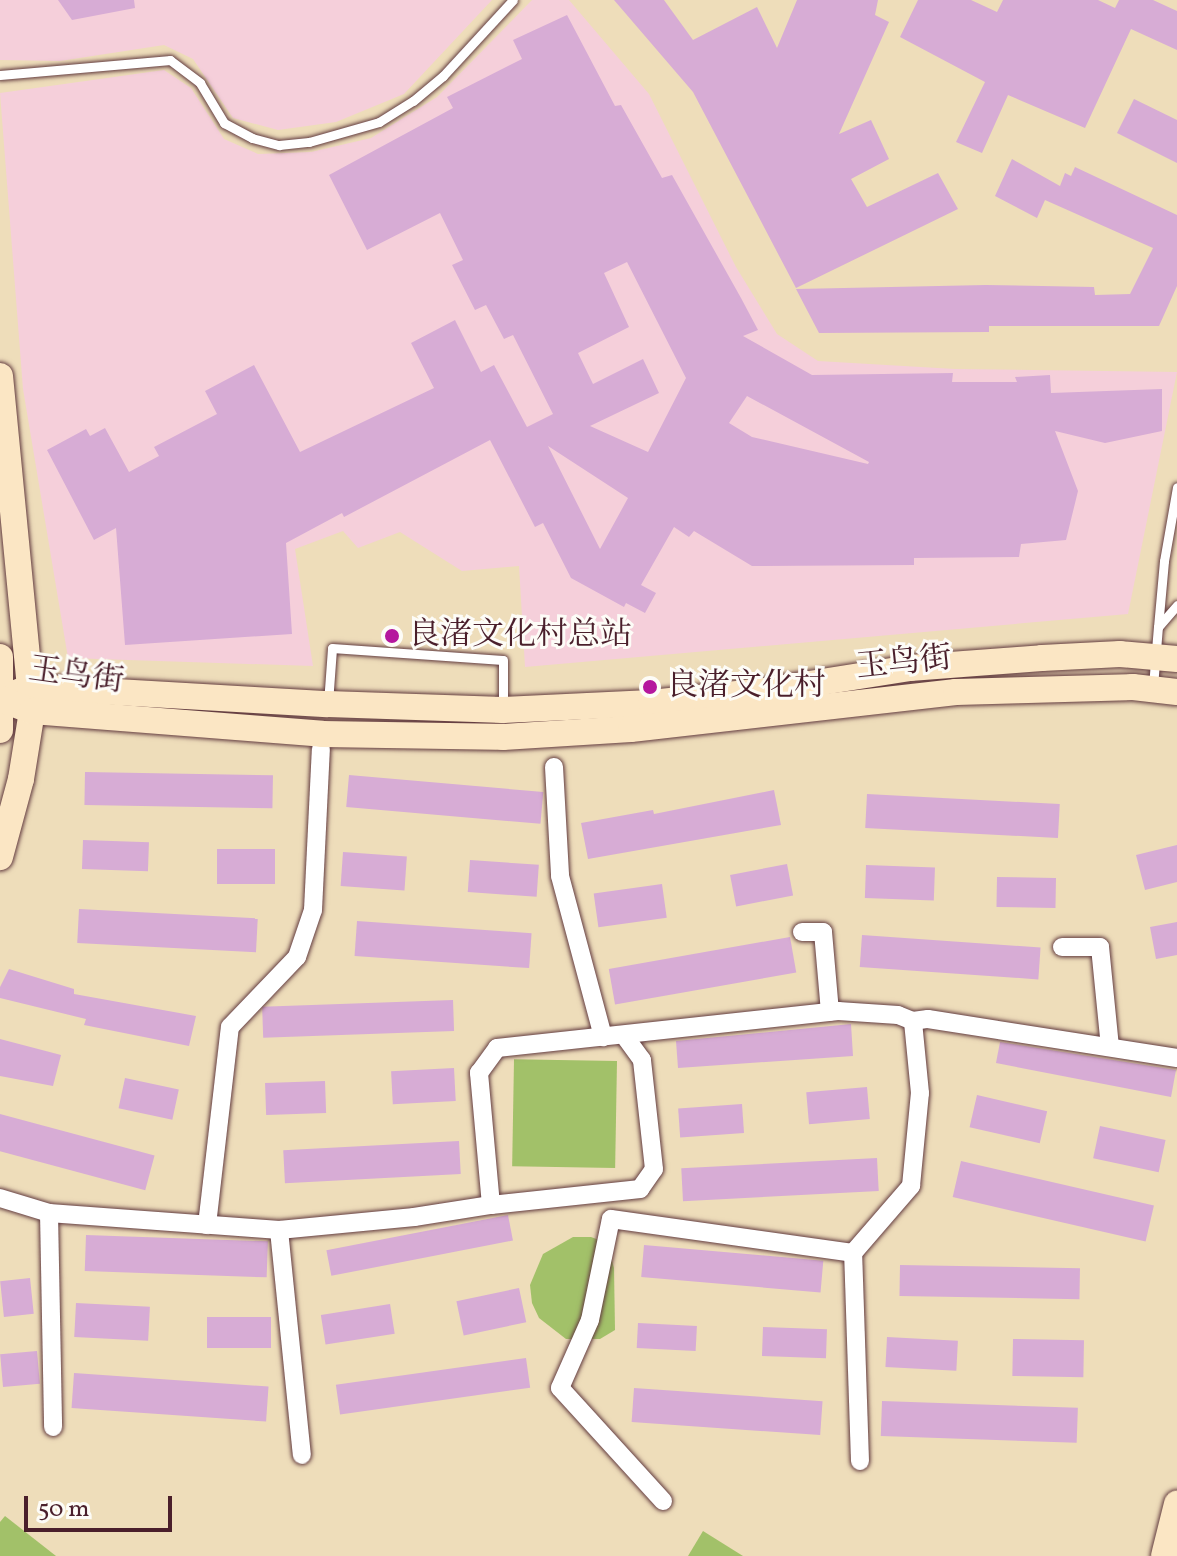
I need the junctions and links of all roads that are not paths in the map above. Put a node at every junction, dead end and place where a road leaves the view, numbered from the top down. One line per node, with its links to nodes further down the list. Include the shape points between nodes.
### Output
1 (513, 0): 2 (lane, via 413,101 379,122 309,142 279,145 224,123 200,83 170,60)
2 (0, 75)
3 (0, 376): 11 (main road)
4 (1177, 487): 6 (lane)
5 (1177, 605): 6 (lane)
6 (1158, 627): 8 (lane)
7 (0, 657): 10 (main road)
8 (1166, 658): 9 (lane); 13 (main road, 玉鸟街, via 1120,654 983,662 666,701)
9 (1165, 691): 15 (main road, 玉鸟街, via 956,692 631,729)
10 (1, 699): 11 (main road, 玉鸟街); 14 (main road)
11 (31, 699): 12 (main road, 玉鸟街); 15 (main road, 玉鸟街, via 322,734); 18 (main road, via 21,779)
12 (328, 704): 13 (main road, 玉鸟街); 13 (lane, via 332,648 503,660)
13 (503, 710): 15 (lane)
14 (0, 730)
15 (503, 737)
16 (321, 749): 30 (street, via 313,910 297,957 230,1027)
17 (554, 767): 24 (street, via 560,876)
18 (0, 857)
19 (802, 932): 21 (street, via 823,932)
20 (1062, 947): 25 (street, via 1100,947)
21 (830, 1012): 22 (street, via 898,1015); 23 (street)
22 (913, 1021): 25 (street); 32 (street, via 920,1093 911,1186)
23 (624, 1035): 24 (street); 28 (street, via 642,1060 654,1169 640,1189)
24 (603, 1037): 28 (street, via 497,1048 479,1073)
25 (1110, 1047): 26 (street)
26 (1177, 1058)
27 (0, 1198): 29 (street)
28 (491, 1205): 31 (street)
29 (49, 1213): 30 (street); 33 (street)
30 (207, 1225): 31 (street)
31 (279, 1230): 34 (street)
32 (853, 1253): 35 (street); 36 (street, via 611,1219 590,1320 560,1388)
33 (53, 1427)
34 (302, 1455)
35 (860, 1461)
36 (663, 1501)
37 (1177, 1504): 38 (main road)
38 (1164, 1556)

